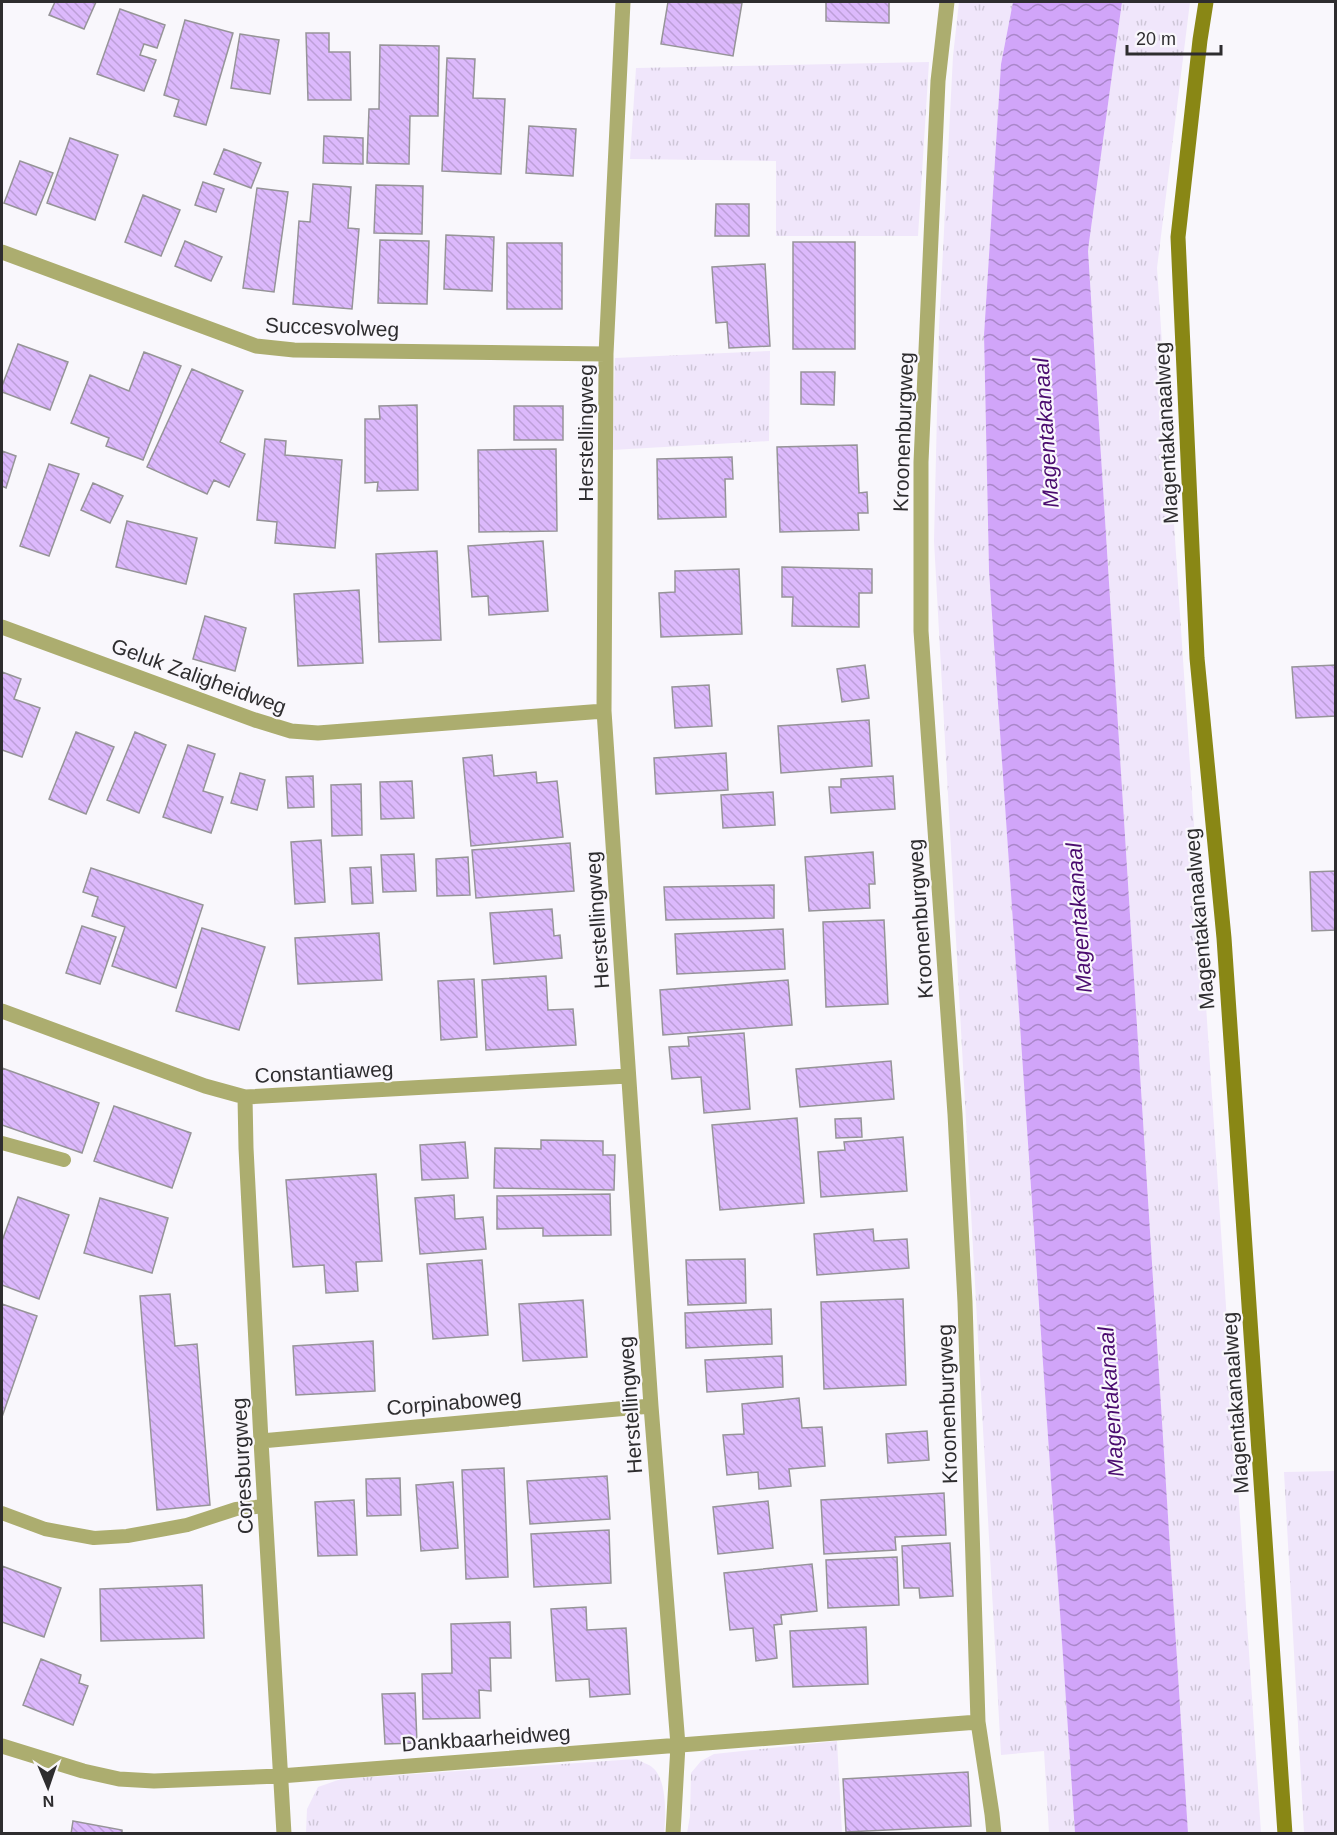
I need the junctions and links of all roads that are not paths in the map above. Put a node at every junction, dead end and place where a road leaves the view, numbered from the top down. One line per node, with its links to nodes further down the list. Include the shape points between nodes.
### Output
1 (623, 2): 5 (street, Herstellingweg)
2 (947, 2): 17 (street, Kroonenburgweg, via 938,81 921,462 921,631 957,1149)
3 (1206, 2): 24 (street, Magentakanaalweg, via 1178,237 1197,658 1224,938)
4 (2, 252): 5 (street, Succesvolweg, via 256,346 294,350)
5 (606, 354): 7 (street, Herstellingweg)
6 (2, 627): 7 (street, Geluk Zaligheidweg, via 291,731 318,733)
7 (604, 711): 9 (street, Herstellingweg)
8 (2, 1011): 10 (street, Constantiaweg)
9 (628, 1076): 10 (street, Constantiaweg); 13 (street, Herstellingweg)
10 (245, 1097): 14 (street, Coresburgweg)
11 (2, 1143): 12 (lane)
12 (64, 1160)
13 (651, 1406): 14 (street, Corpinaboweg); 18 (street, Herstellingweg)
14 (261, 1441): 15 (street, Coresburgweg)
15 (265, 1506): 16 (lane, via 236,1509 167,1529 94,1538 45,1529); 20 (street, Coresburgweg)
16 (2, 1513)
17 (978, 1722): 18 (street, Dankbaarheidweg); 23 (street, Kroonenburgweg)
18 (678, 1745): 20 (street, Dankbaarheidweg); 22 (street, Herstellingweg)
19 (2, 1746): 20 (street, Dankbaarheidweg, via 119,1779)
20 (280, 1776): 21 (street, Coresburgweg)
21 (284, 1833)
22 (673, 1833)
23 (994, 1833)
24 (1285, 1833)

